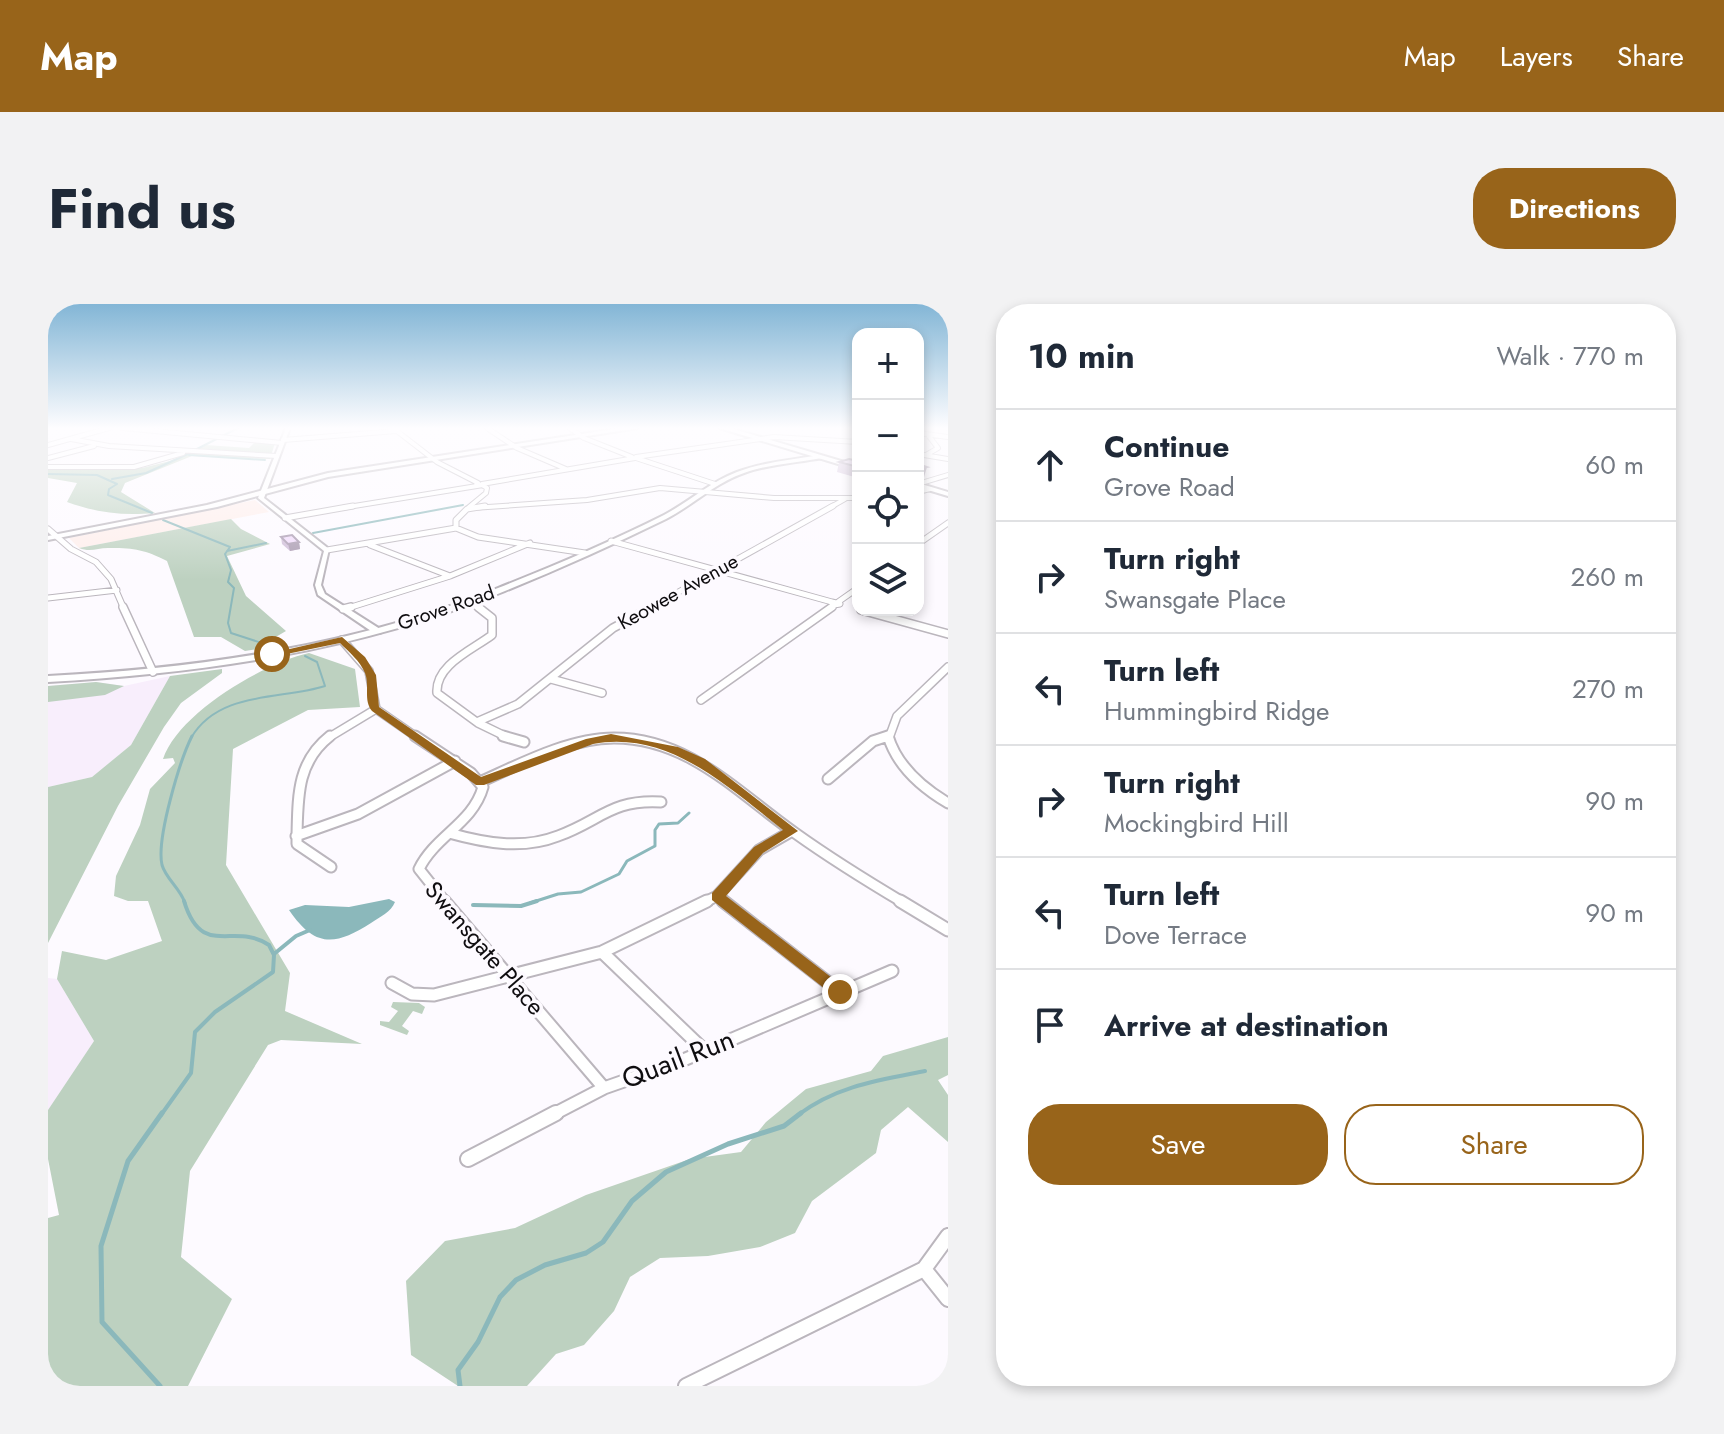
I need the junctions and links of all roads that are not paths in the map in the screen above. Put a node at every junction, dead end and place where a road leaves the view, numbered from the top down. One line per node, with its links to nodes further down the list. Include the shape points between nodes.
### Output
1 (270, 478): 11 (street)
2 (312, 478): 11 (main road)
3 (315, 478): 11 (main road)
4 (469, 478): 8 (street)
5 (511, 478): 8 (street)
6 (698, 478): 9 (street)
7 (727, 478): 9 (main road, Grove Road)
8 (479, 484): 18 (street, via 486,493); 19 (street)
9 (715, 484): 14 (main road, Grove Road)
10 (924, 487): 12 (main road)
11 (266, 489): 19 (street, via 261,498); 23 (main road, via 210,506)
12 (930, 489): 13 (street); 15 (main road)
13 (924, 490)
14 (705, 491): 17 (street); 18 (street, via 660,488 587,500); 25 (main road, Grove Road, via 665,517)
15 (948, 494)
16 (852, 498): 17 (street)
17 (845, 499): 30 (street, Keowee Avenue)
18 (467, 509): 21 (street, via 456,520)
19 (285, 518): 28 (street)
20 (948, 523): 24 (street)
21 (456, 528): 26 (street, via 478,537); 27 (street)
22 (48, 529): 23 (street)
23 (53, 537): 32 (street, via 102,567)
24 (924, 540)
25 (611, 541): 29 (main road, Grove Road); 30 (street)
26 (530, 543): 29 (street); 31 (street)
27 (367, 544): 28 (street); 31 (street)
28 (327, 550): 37 (street, via 319,591)
29 (585, 553): 35 (main road, Grove Road)
30 (717, 570): 36 (street); 46 (street, Keowee Avenue, via 613,628)
31 (450, 576): 37 (street)
32 (117, 590): 34 (street); 43 (street)
33 (852, 593): 36 (street)
34 (48, 598)
35 (469, 603): 39 (main road, Grove Road); 50 (street, via 494,619 492,635 443,670 437,693)
36 (838, 604): 48 (street)
37 (343, 609): 39 (street)
38 (883, 616): 40 (street)
39 (377, 631): 41 (main road, Grove Road)
40 (948, 634)
41 (342, 640): 43 (main road, Grove Road); 49 (street, via 371,675)
42 (948, 667): 44 (street)
43 (153, 672): 45 (main road, Grove Road)
44 (944, 675): 51 (street, via 897,716)
45 (48, 679)
46 (551, 679): 47 (street); 50 (street, Keowee Avenue, via 518,704)
47 (602, 693)
48 (701, 700)
49 (376, 709): 53 (street); 60 (street, via 361,714 309,755)
50 (479, 721): 52 (street, via 508,739)
51 (888, 736): 54 (street, via 873,741); 57 (street, via 909,772)
52 (524, 742)
53 (455, 761): 55 (street); 60 (street, via 379,802)
54 (828, 779)
55 (480, 782): 58 (street, via 590,742 621,738 693,756); 59 (street, Swansgate Place, via 480,799)
56 (661, 802): 59 (street, via 621,801 577,828 531,844 484,844)
57 (948, 803)
58 (792, 831): 62 (street, via 759,850); 63 (street)
59 (449, 833): 66 (street, Swansgate Place, via 425,854 419,869)
60 (296, 836): 61 (street, via 297,844)
61 (331, 867)
62 (717, 896): 64 (street); 68 (street)
63 (948, 930)
64 (602, 952): 66 (street); 69 (street)
65 (892, 971): 68 (street, Quail Run)
66 (508, 974): 67 (street, via 422,997); 70 (street, Swansgate Place)
67 (392, 983)
68 (840, 992): 69 (street, Quail Run)
69 (704, 1050): 70 (street, Quail Run)
70 (604, 1088): 71 (street, Quail Run)
71 (468, 1159)
72 (948, 1236): 73 (street)
73 (924, 1269): 74 (street); 75 (street)
74 (948, 1299)
75 (686, 1386)

